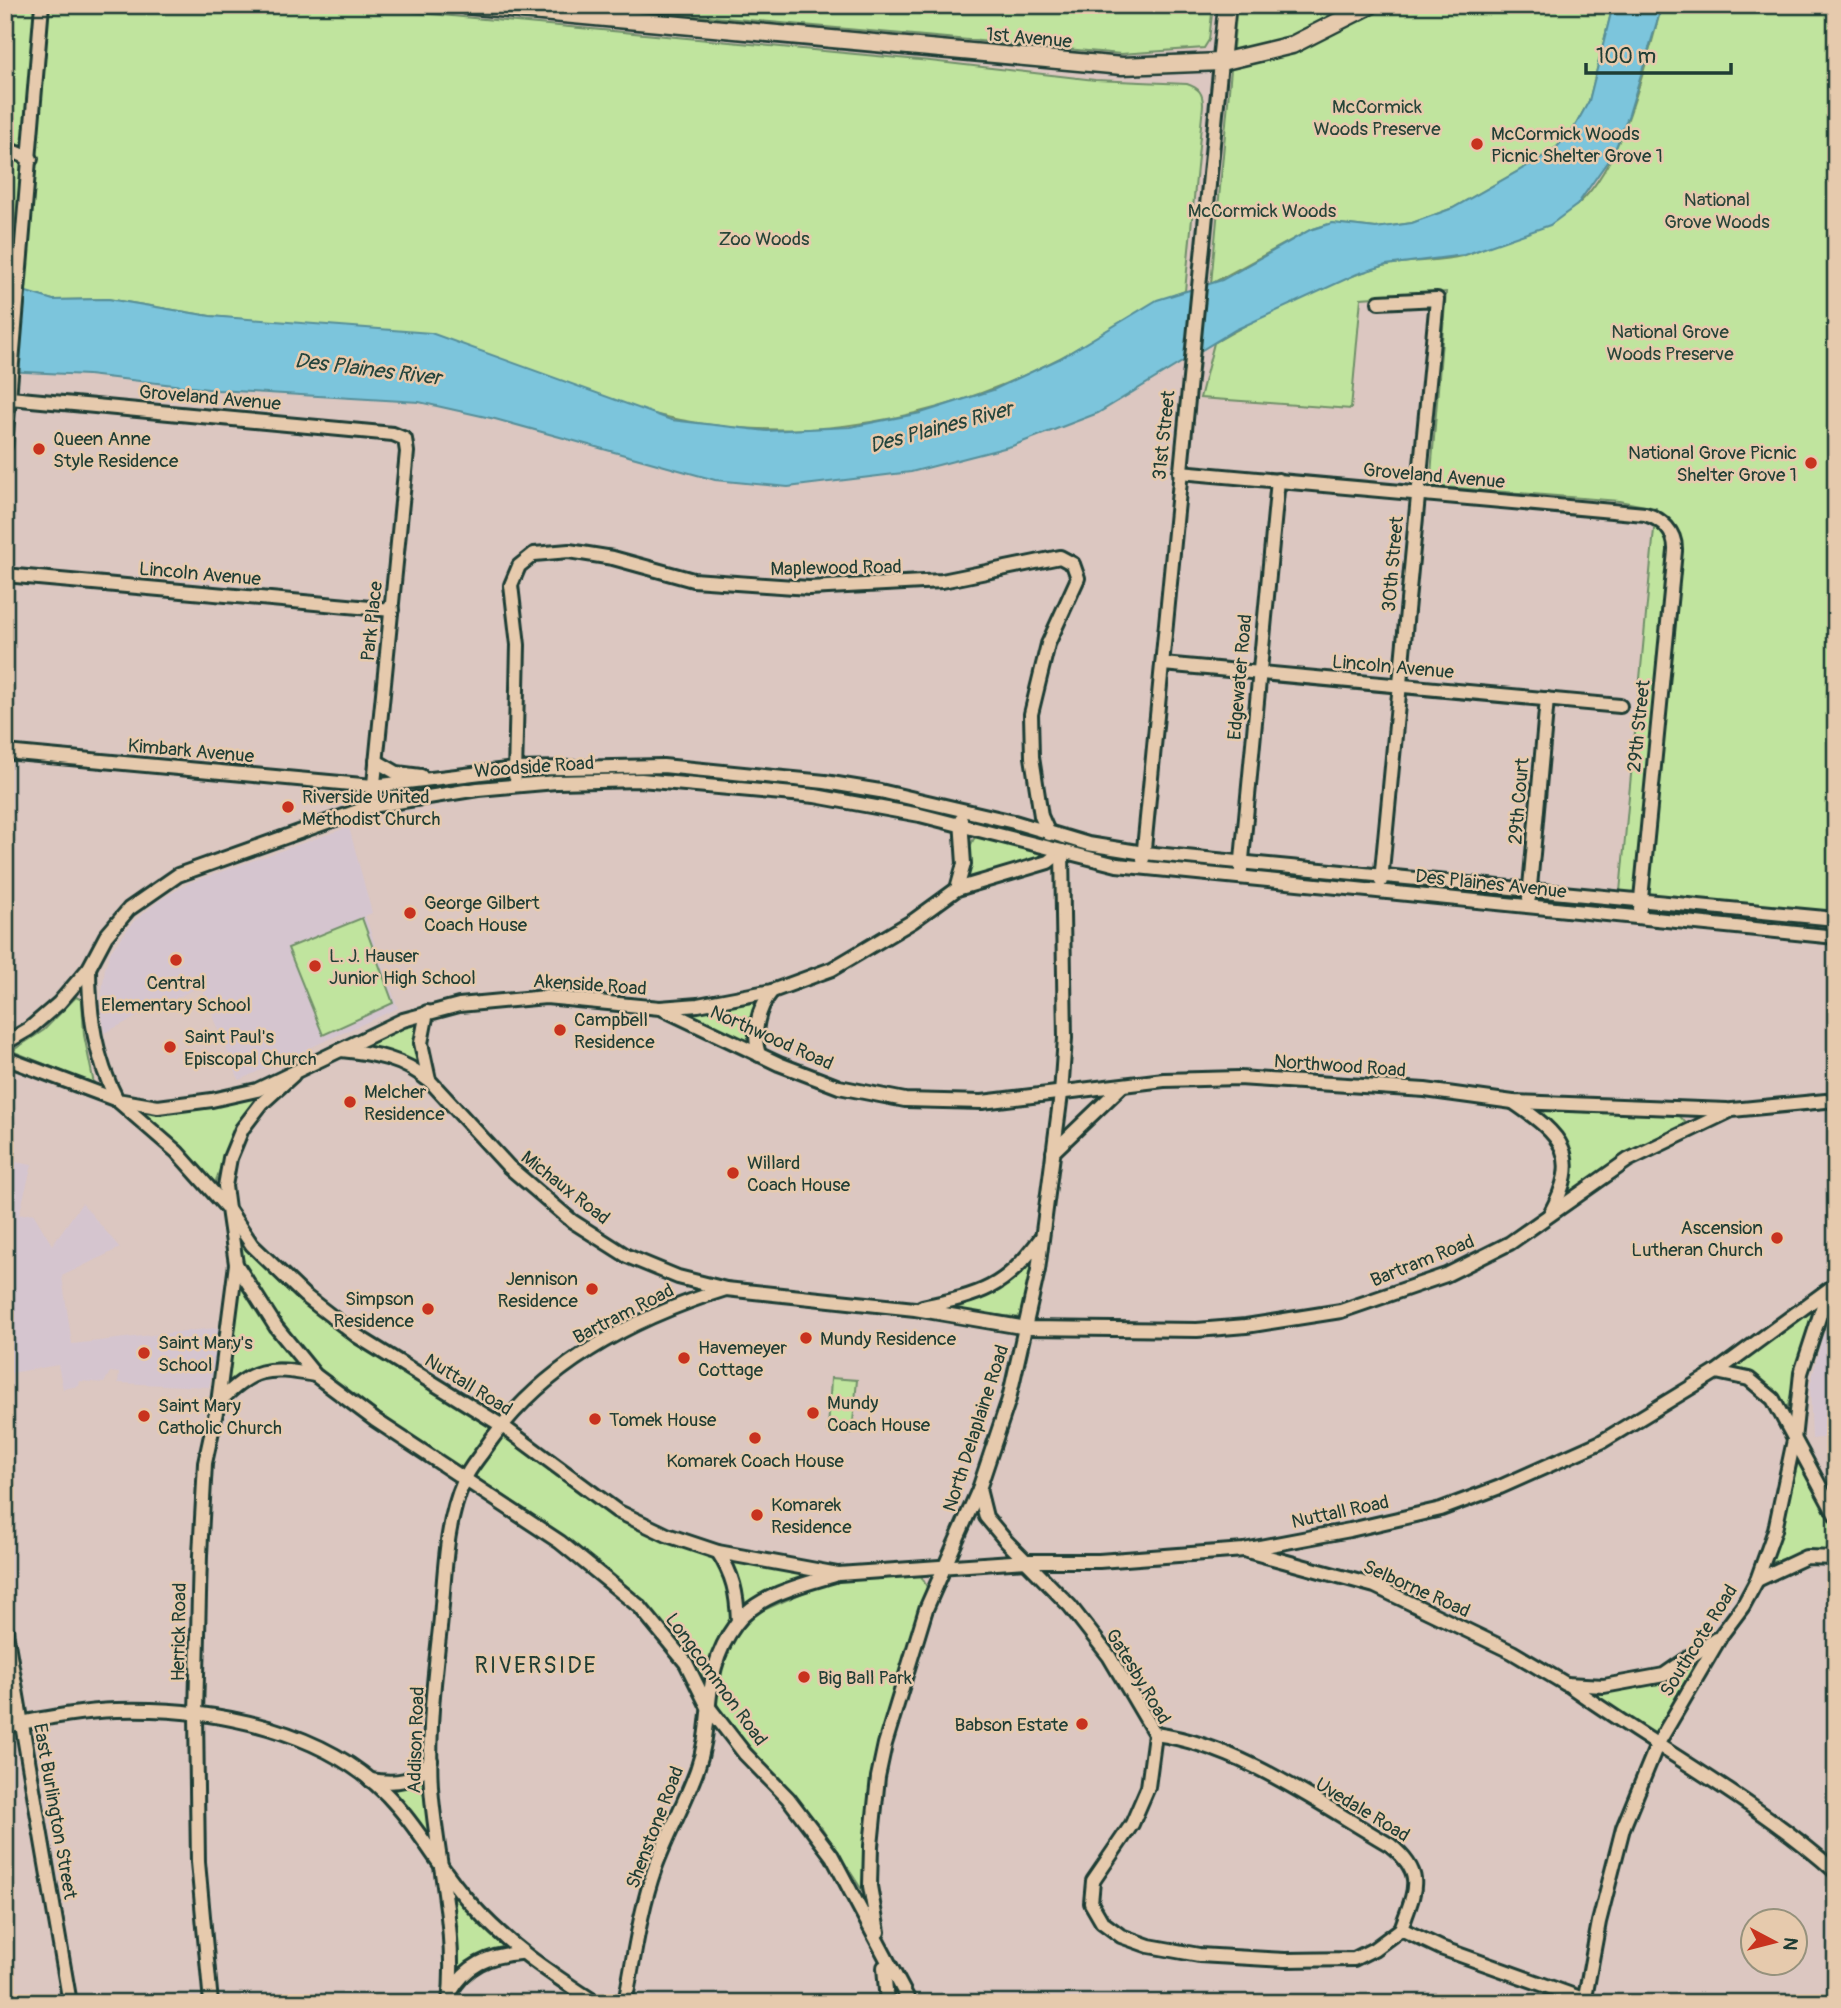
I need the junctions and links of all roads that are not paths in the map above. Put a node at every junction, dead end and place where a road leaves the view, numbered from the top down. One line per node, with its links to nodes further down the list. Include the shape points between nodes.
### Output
1 (42, 5): 7 (street)
2 (465, 5): 5 (main road, 1st Avenue, via 1110,65)
3 (1227, 5): 5 (main road, 31st Street)
4 (1371, 5): 5 (main road, 1st Avenue, via 1292,45)
5 (1221, 62): 12 (street, 31st Street)
6 (5, 149): 7 (street)
7 (31, 159): 9 (street)
8 (1379, 302): 14 (street, 30th Street, via 1437,299)
9 (9, 398): 10 (street, Groveland Avenue, via 393,433); 11 (street)
10 (405, 439): 17 (street, Park Place)
11 (5, 446)
12 (1181, 472): 13 (street, Groveland Avenue); 18 (street, 31st Street)
13 (1278, 480): 14 (street, Groveland Avenue); 19 (street, Edgewater Road)
14 (1418, 492): 15 (street, Groveland Avenue, via 1645,514 1663,524); 20 (street, 30th Street)
15 (1675, 539): 42 (street, 29th Street)
16 (5, 575): 17 (street, Lincoln Avenue)
17 (392, 610): 24 (street, Park Place)
18 (1163, 664): 19 (street, Lincoln Avenue); 34 (street, 31st Street)
19 (1259, 674): 20 (street, Lincoln Avenue); 35 (street, Edgewater Road)
20 (1399, 686): 21 (street, Lincoln Avenue); 37 (street, 30th Street)
21 (1547, 699): 22 (street, Lincoln Avenue); 40 (street, 29th Court)
22 (1620, 706)
23 (5, 752): 28 (street, Kimbark Avenue)
24 (376, 761): 26 (street, via 397,773); 28 (street, Park Place)
25 (515, 769): 26 (street, Woodside Road); 27 (street, Maplewood Road); 30 (street, Woodside Road, via 663,766 825,782); 32 (street, Maplewood Road, via 518,645 511,584 519,566 534,554 569,551 693,580 809,588 942,582 1060,558 1073,564 1078,578 1048,644 1030,734)
26 (438, 778): 28 (street, Woodside Road)
27 (515, 785): 29 (street, Woodside Road); 31 (street, Woodside Road, via 641,780 755,789 853,802)
28 (373, 786): 29 (street, Park Place)
29 (372, 806): 47 (street, Woodside Road, via 169,880 129,909 106,936)
30 (961, 809): 31 (street); 32 (street, Woodside Road)
31 (962, 825): 33 (street, Woodside Road); 39 (street, via 964,864)
32 (1047, 831): 33 (street, Maplewood Road); 34 (street, Woodside Road, via 1088,844)
33 (1062, 851): 36 (street, Woodside Road); 39 (street, Akenside Road, via 1048,862); 58 (street, North Delaplaine Road, via 1065,1038)
34 (1144, 853): 35 (street, Des Plaines Avenue); 36 (street, 31st Street)
35 (1241, 863): 37 (street, Des Plaines Avenue); 38 (street, Edgewater Road)
36 (1142, 869): 38 (street, Des Plaines Avenue)
37 (1381, 876): 40 (street, Des Plaines Avenue); 41 (street, 30th Street)
38 (1240, 878): 41 (street, Des Plaines Avenue)
39 (957, 889): 48 (street, Akenside Road, via 832,969)
40 (1530, 890): 42 (street, Des Plaines Avenue); 43 (street, 29th Court)
41 (1380, 892): 43 (street, Des Plaines Avenue)
42 (1640, 900): 44 (street, 29th Street); 45 (street, Des Plaines Avenue)
43 (1528, 905): 44 (street, Des Plaines Avenue)
44 (1639, 917): 46 (street, Des Plaines Avenue)
45 (1836, 919)
46 (1836, 937)
47 (89, 968): 51 (street, Woodside Road, via 42,1019); 59 (street, via 95,1041)
48 (772, 991): 49 (street, Akenside Road); 53 (street, via 758,1019)
49 (660, 1008): 50 (street, Akenside Road, via 546,998 470,1003); 53 (street, Northwood Road)
50 (428, 1012): 52 (street, Akenside Road); 56 (street, via 421,1043)
51 (5, 1043)
52 (340, 1050): 55 (street, Akenside Road); 56 (street, Michaux Road, via 392,1060)
53 (759, 1055): 58 (street, Northwood Road, via 839,1087 905,1100 982,1102)
54 (5, 1059): 59 (street)
55 (293, 1075): 59 (street, Akenside Road, via 257,1090 212,1100 158,1107); 64 (street, Akenside Road, via 261,1103 234,1143 227,1172)
56 (429, 1080): 68 (street, Michaux Road, via 509,1167 572,1221 627,1256 678,1277)
57 (1122, 1085): 58 (street, Northwood Road); 61 (street, Northwood Road, via 1283,1079); 63 (street)
58 (1061, 1094): 63 (street, North Delaplaine Road)
59 (117, 1100): 64 (street, via 177,1152)
60 (1836, 1100): 62 (street, Bartram Road)
61 (1513, 1102): 62 (street, Northwood Road); 65 (street, Northwood Road, via 1553,1132 1564,1151 1567,1172)
62 (1732, 1110): 65 (street, Bartram Road, via 1628,1160)
63 (1053, 1152): 66 (street, North Delaplaine Road)
64 (228, 1209): 67 (street, Longcommon Road); 75 (street, Nuttall Road, via 252,1245 304,1295 357,1336)
65 (1548, 1219): 71 (street, Bartram Road, via 1446,1275 1341,1311 1197,1330)
66 (1042, 1236): 70 (street, Michaux Road, via 1013,1272 993,1287); 71 (street, North Delaplaine Road)
67 (236, 1264): 73 (street, Longcommon Road, via 276,1327); 74 (street, Herrick Road)
68 (726, 1289): 70 (street, Michaux Road); 75 (street, Bartram Road, via 672,1306 584,1352)
69 (1831, 1289): 72 (street, Nuttall Road); 76 (street, Southcote Road, via 1801,1373)
70 (915, 1309): 71 (street, Michaux Road)
71 (1027, 1328): 78 (street, North Delaplaine Road)
72 (1716, 1372): 76 (street, via 1742,1375 1762,1387); 80 (street, Nuttall Road, via 1601,1442 1500,1488 1441,1509)
73 (315, 1375): 74 (street, Longcommon Road, via 283,1369 257,1371); 77 (street, Longcommon Road)
74 (218, 1403): 92 (street, Herrick Road, via 204,1478)
75 (500, 1425): 77 (street, Bartram Road); 81 (street, Nuttall Road, via 617,1511)
76 (1794, 1440): 79 (street); 86 (street, Southcote Road, via 1775,1530)
77 (464, 1479): 91 (street, Longcommon Road, via 560,1542 640,1607 686,1663); 97 (street, Addison Road, via 448,1546)
78 (979, 1489): 83 (street, via 986,1517); 84 (street, North Delaplaine Road)
79 (1836, 1516)
80 (1244, 1550): 83 (street, Nuttall Road, via 1099,1561); 90 (street, Selborne Road, via 1375,1586 1512,1652)
81 (718, 1552): 85 (street, Nuttall Road); 87 (street, via 730,1569 737,1592)
82 (1836, 1558): 86 (street, via 1806,1557)
83 (1027, 1560): 84 (street); 95 (street, Gatesby Road, via 1109,1656)
84 (943, 1567): 85 (street, Nuttall Road); 102 (street, North Delaplaine Road, via 906,1669 878,1777 870,1886)
85 (838, 1573): 87 (street, Nuttall Road, via 765,1601)
86 (1757, 1580): 89 (street, Southcote Road)
87 (738, 1621): 91 (street, Nuttall Road, via 721,1647 710,1679)
88 (5, 1626): 93 (street, East Burlington Street)
89 (1722, 1634): 90 (street, Selborne Road, via 1664,1675 1604,1686); 96 (street, Southcote Road)
90 (1566, 1684): 96 (street, Selborne Road)
91 (708, 1705): 102 (street, Longcommon Road, via 832,1856); 109 (street, Shenstone Road, via 706,1738 697,1770 654,1871)
92 (196, 1714): 93 (street, via 114,1710); 98 (street, via 289,1735 332,1755); 107 (street, Herrick Road, via 198,1862)
93 (21, 1723): 94 (street); 106 (street, East Burlington Street)
94 (5, 1726)
95 (1155, 1734): 101 (street, Uvedale Road, via 1191,1739 1249,1763 1390,1845 1408,1860 1416,1876); 101 (street, Gatesby Road, via 1148,1787 1132,1824 1093,1881 1091,1903 1102,1922 1121,1936 1149,1945 1199,1955 1285,1960 1354,1959)
96 (1657, 1745): 100 (street, Selborne Road, via 1741,1796); 105 (street, Southcote Road, via 1623,1828 1599,1922)
97 (431, 1760): 98 (street, via 423,1772 400,1783); 99 (street, Addison Road)
98 (369, 1780): 99 (street, via 398,1807)
99 (441, 1865): 103 (street, via 471,1904); 104 (street, Addison Road, via 449,1916)
100 (1836, 1872)
101 (1401, 1929): 105 (street)
102 (879, 1940): 110 (street, North Delaplaine Road); 111 (street, Longcommon Road)
103 (520, 1953): 104 (street, via 482,1961 458,1979); 108 (street)
104 (450, 1998)
105 (1587, 2002)
106 (69, 2003)
107 (211, 2003)
108 (596, 2003)
109 (625, 2003)
110 (887, 2003)
111 (910, 2003)

